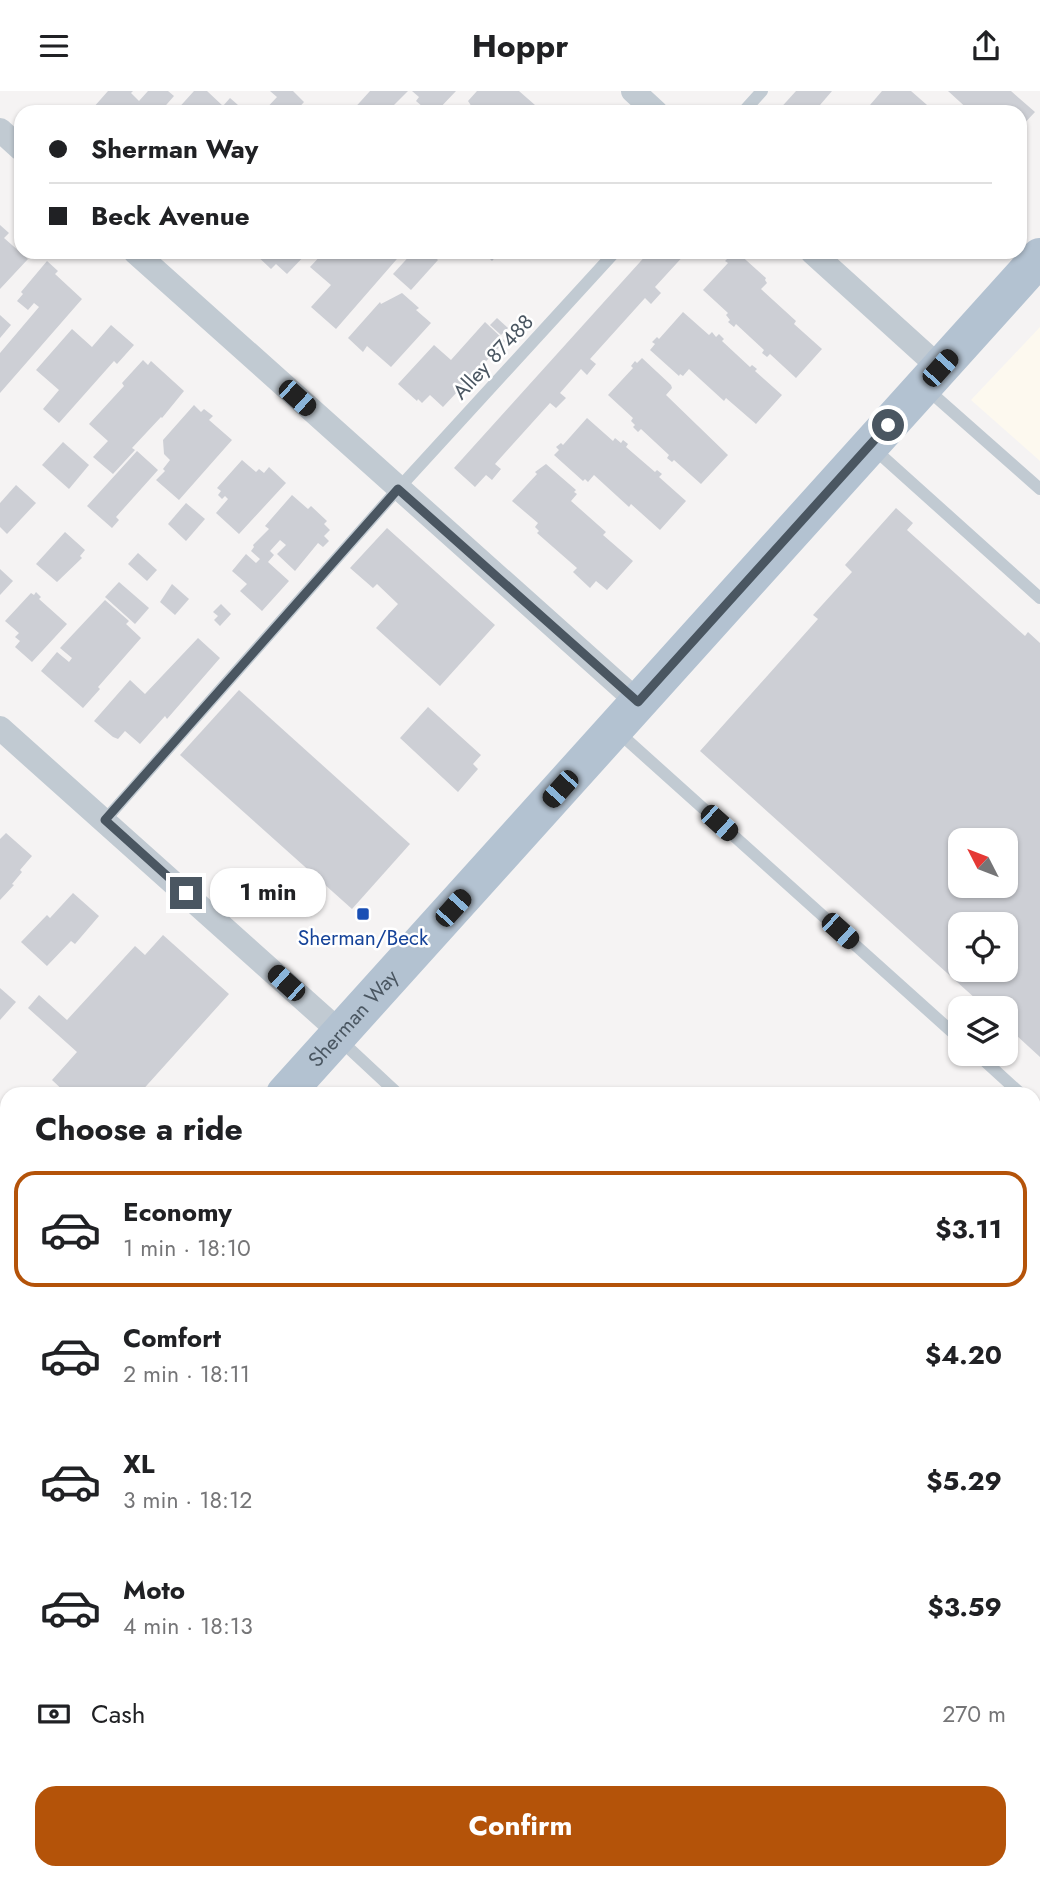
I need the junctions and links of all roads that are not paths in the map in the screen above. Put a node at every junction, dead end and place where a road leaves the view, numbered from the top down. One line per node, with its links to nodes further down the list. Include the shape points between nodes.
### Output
1 (633, 91): 3 (street)
2 (762, 91): 4 (lane)
3 (648, 105)
4 (749, 105)
5 (0, 130): 6 (street)
6 (14, 143)
7 (1040, 257): 11 (main road, Sherman Way)
8 (143, 259): 13 (street)
9 (609, 259): 13 (lane, Alley 87488)
10 (819, 259): 11 (street)
11 (932, 377): 12 (main road, Sherman Way); 14 (lane)
12 (870, 445): 15 (lane); 16 (main road, Sherman Way)
13 (398, 489): 16 (street); 18 (lane, Alley 87488)
14 (1040, 489)
15 (1040, 598)
16 (626, 715): 19 (lane); 20 (main road, Sherman Way)
17 (0, 728): 18 (street)
18 (105, 820): 20 (street)
19 (948, 1026)
20 (338, 1034): 22 (main road, Sherman Way); 23 (lane)
21 (990, 1066): 24 (lane)
22 (291, 1087)
23 (391, 1087)
24 (1013, 1087)

